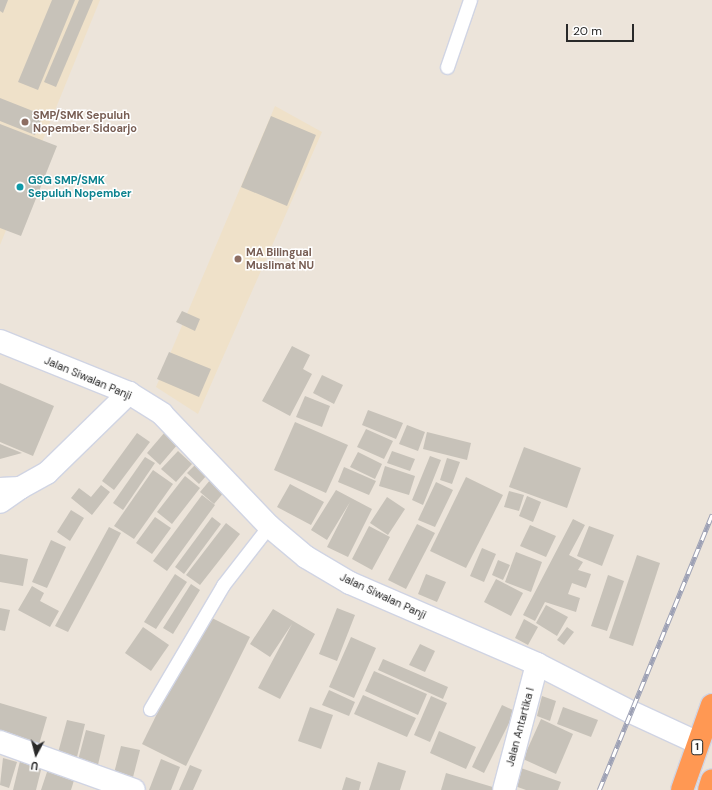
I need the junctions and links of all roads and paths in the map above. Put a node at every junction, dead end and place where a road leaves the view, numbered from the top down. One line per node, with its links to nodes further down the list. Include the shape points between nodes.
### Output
1 (470, 0): 2 (lane)
2 (447, 67)
3 (0, 341): 4 (street, Jalan Siwalan Panji)
4 (129, 393): 5 (street, via 47,472); 7 (street, Jalan Siwalan Panji, via 162,414)
5 (10, 489): 6 (street)
6 (0, 502)
7 (269, 526): 8 (street, Jalan Siwalan Panji, via 306,557 350,583); 10 (lane, via 222,585)
8 (537, 664): 12 (street, Jalan Siwalan Panji); 15 (street, Jalan Antartika I)
9 (712, 704): 12 (highway, 1)
10 (150, 709)
11 (0, 742): 14 (street)
12 (698, 743): 16 (highway, 1)
13 (712, 780): 17 (highway)
14 (134, 790)
15 (504, 790)
16 (682, 790)
17 (709, 790)

